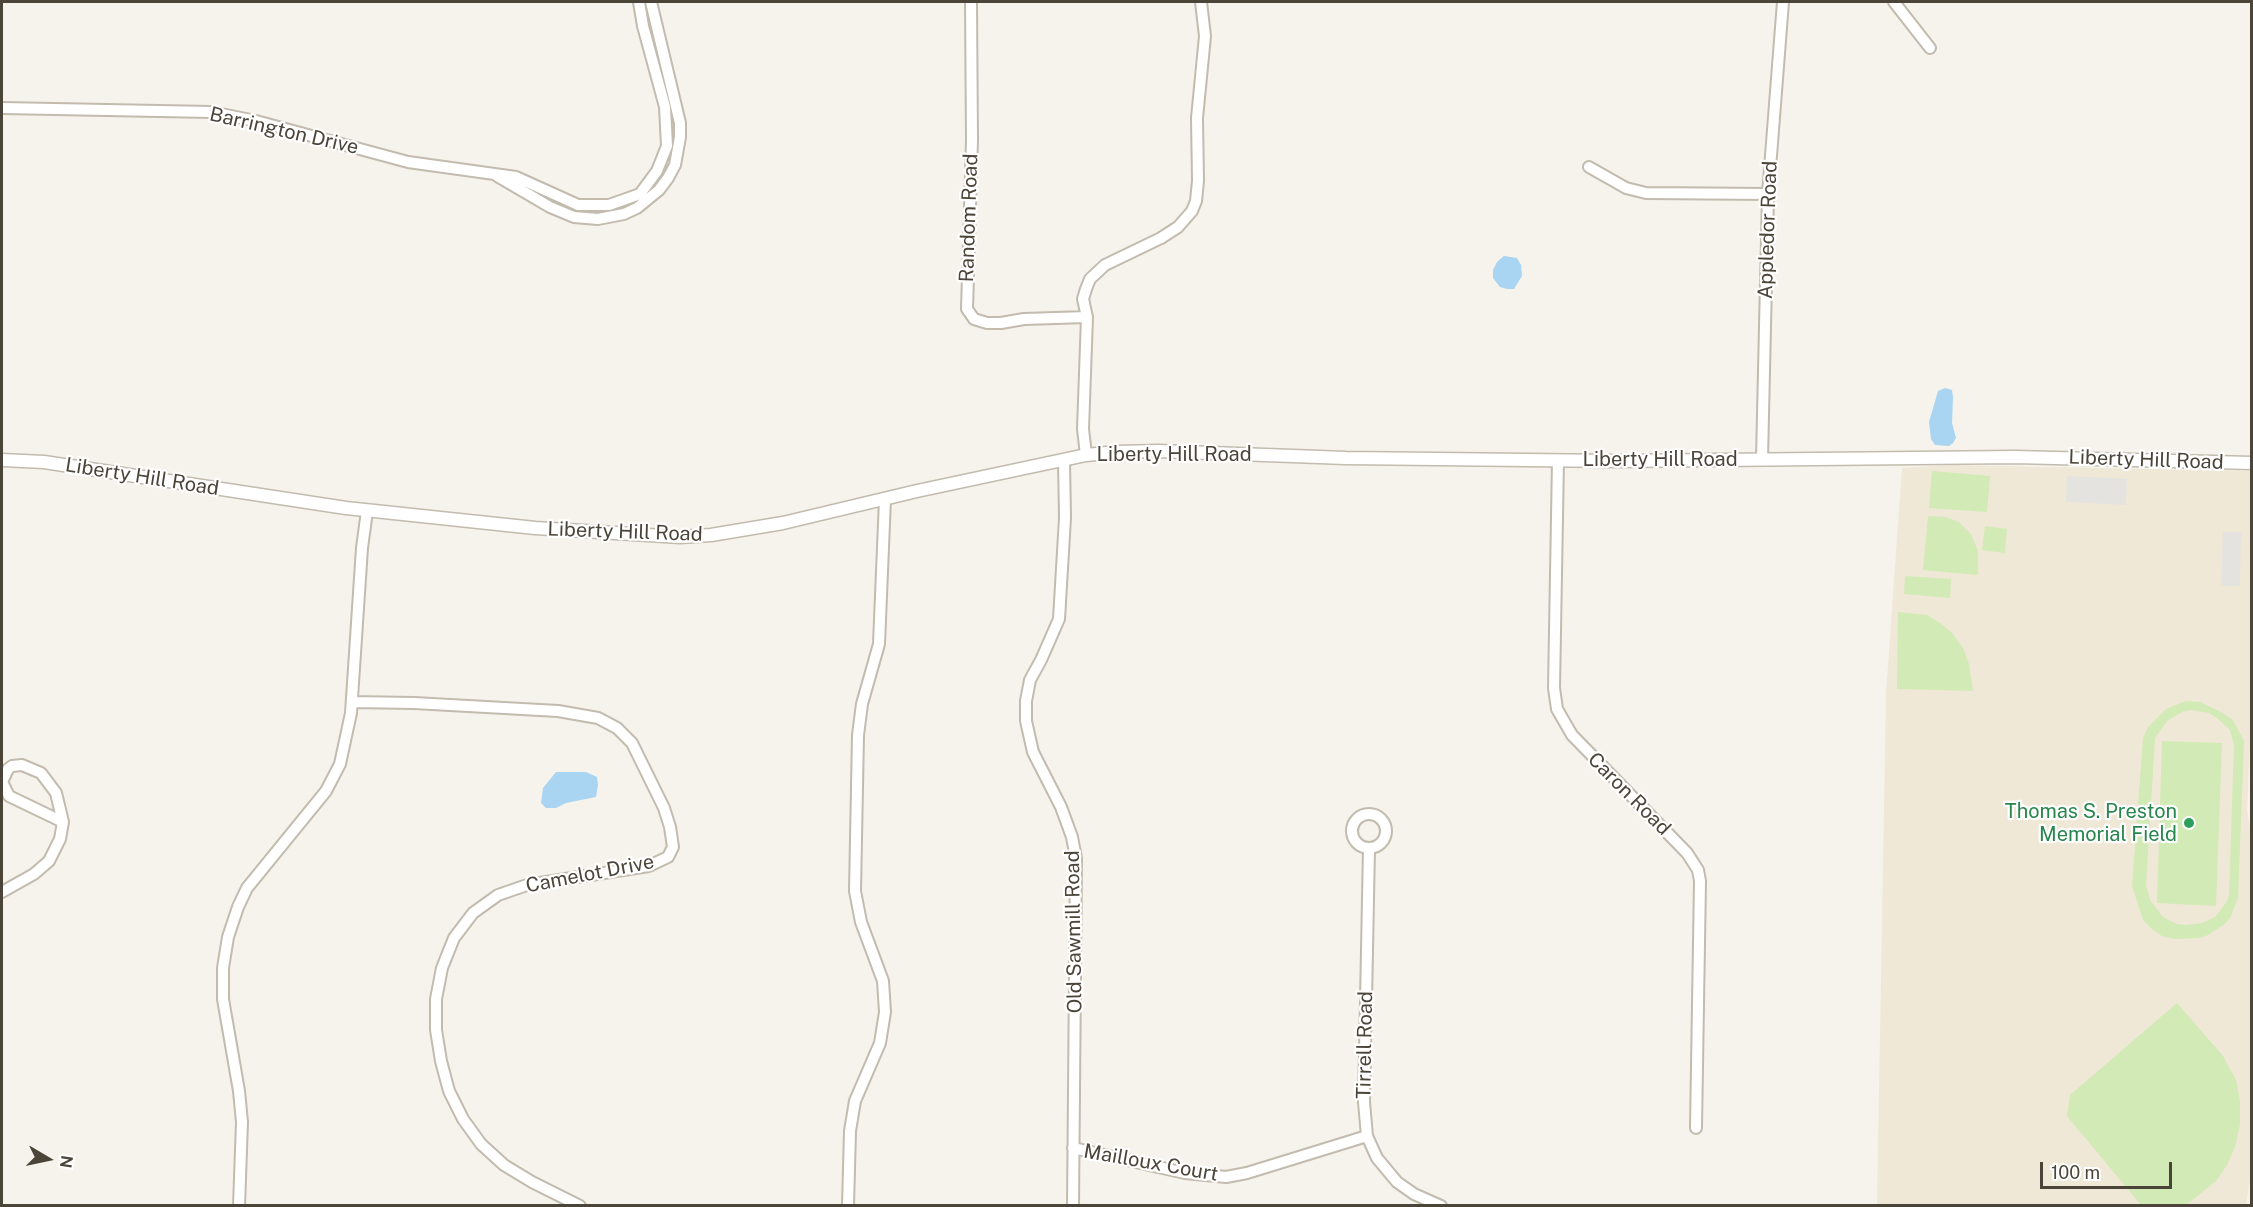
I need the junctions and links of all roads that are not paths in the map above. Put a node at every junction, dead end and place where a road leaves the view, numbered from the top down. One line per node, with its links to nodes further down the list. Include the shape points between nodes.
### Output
1 (639, 2): 8 (street)
2 (651, 2): 7 (street, Barrington Drive)
3 (971, 2): 16 (street, Random Road, via 968,309 974,319 987,323)
4 (1201, 2): 16 (street, via 1205,36 1197,118 1196,201 1178,227 1097,271 1083,298)
5 (1783, 2): 14 (street, Appledor Road)
6 (1894, 2): 9 (street)
7 (655, 22): 8 (street); 15 (street, Barrington Drive, via 676,100 681,137 675,165)
8 (643, 26): 13 (street, via 665,107 668,134 664,159)
9 (1930, 48)
10 (2, 108): 12 (street, Barrington Drive, via 211,112 408,162)
11 (1589, 167): 14 (street, via 1626,188 1646,193)
12 (492, 173): 13 (street, Barrington Drive, via 516,177 567,201 588,206 609,205); 15 (street, Barrington Drive, via 550,207 586,219 624,214)
13 (640, 194): 15 (street)
14 (1768, 194): 18 (street, Appledor Road)
15 (651, 198)
16 (1087, 317): 17 (street, via 1083,429)
17 (1086, 455): 20 (street, Liberty Hill Road); 21 (street, Liberty Hill Road, via 1158,451 1325,458)
18 (1762, 459): 21 (street, Liberty Hill Road); 22 (street, Liberty Hill Road, via 2015,457)
19 (2, 460): 24 (street, Liberty Hill Road, via 44,462)
20 (1064, 460): 23 (street, Liberty Hill Road); 31 (street, Old Sawmill Road, via 1059,619 1030,680 1026,711 1033,752 1061,807 1076,858)
21 (1558, 460): 29 (street, Caron Road, via 1554,688 1557,709 1572,735 1687,853 1698,870)
22 (2252, 463)
23 (885, 499): 24 (street, Liberty Hill Road, via 783,523 711,536 680,537 545,529); 34 (street, via 879,644 862,704 858,735 855,891 861,922 883,981 885,1012 880,1043 855,1101)
24 (367, 511): 25 (street)
25 (352, 702): 32 (street, via 346,744 326,791 247,888 228,937 223,999 242,1122); 33 (street, Camelot Drive, via 546,711 598,718 617,728 632,743 664,808 673,848 668,857 649,866 527,885 498,896 473,913 454,938 442,968 436,1030 449,1091 463,1119 504,1165)
26 (63, 822): 26 (street, via 56,793 45,776 22,765 8,769 2,782 9,796); 28 (street, via 49,861)
27 (1369, 848): 30 (street, Tirrell Road, via 1364,1102)
28 (2, 892)
29 (1696, 1128)
30 (1367, 1136): 31 (street, Mailloux Court, via 1226,1177 1185,1173); 36 (street, Tirrell Road, via 1377,1158 1397,1182)
31 (1073, 1148): 35 (street, Old Sawmill Road)
32 (239, 1206)
33 (580, 1206)
34 (848, 1206)
35 (1073, 1206)
36 (1441, 1206)

